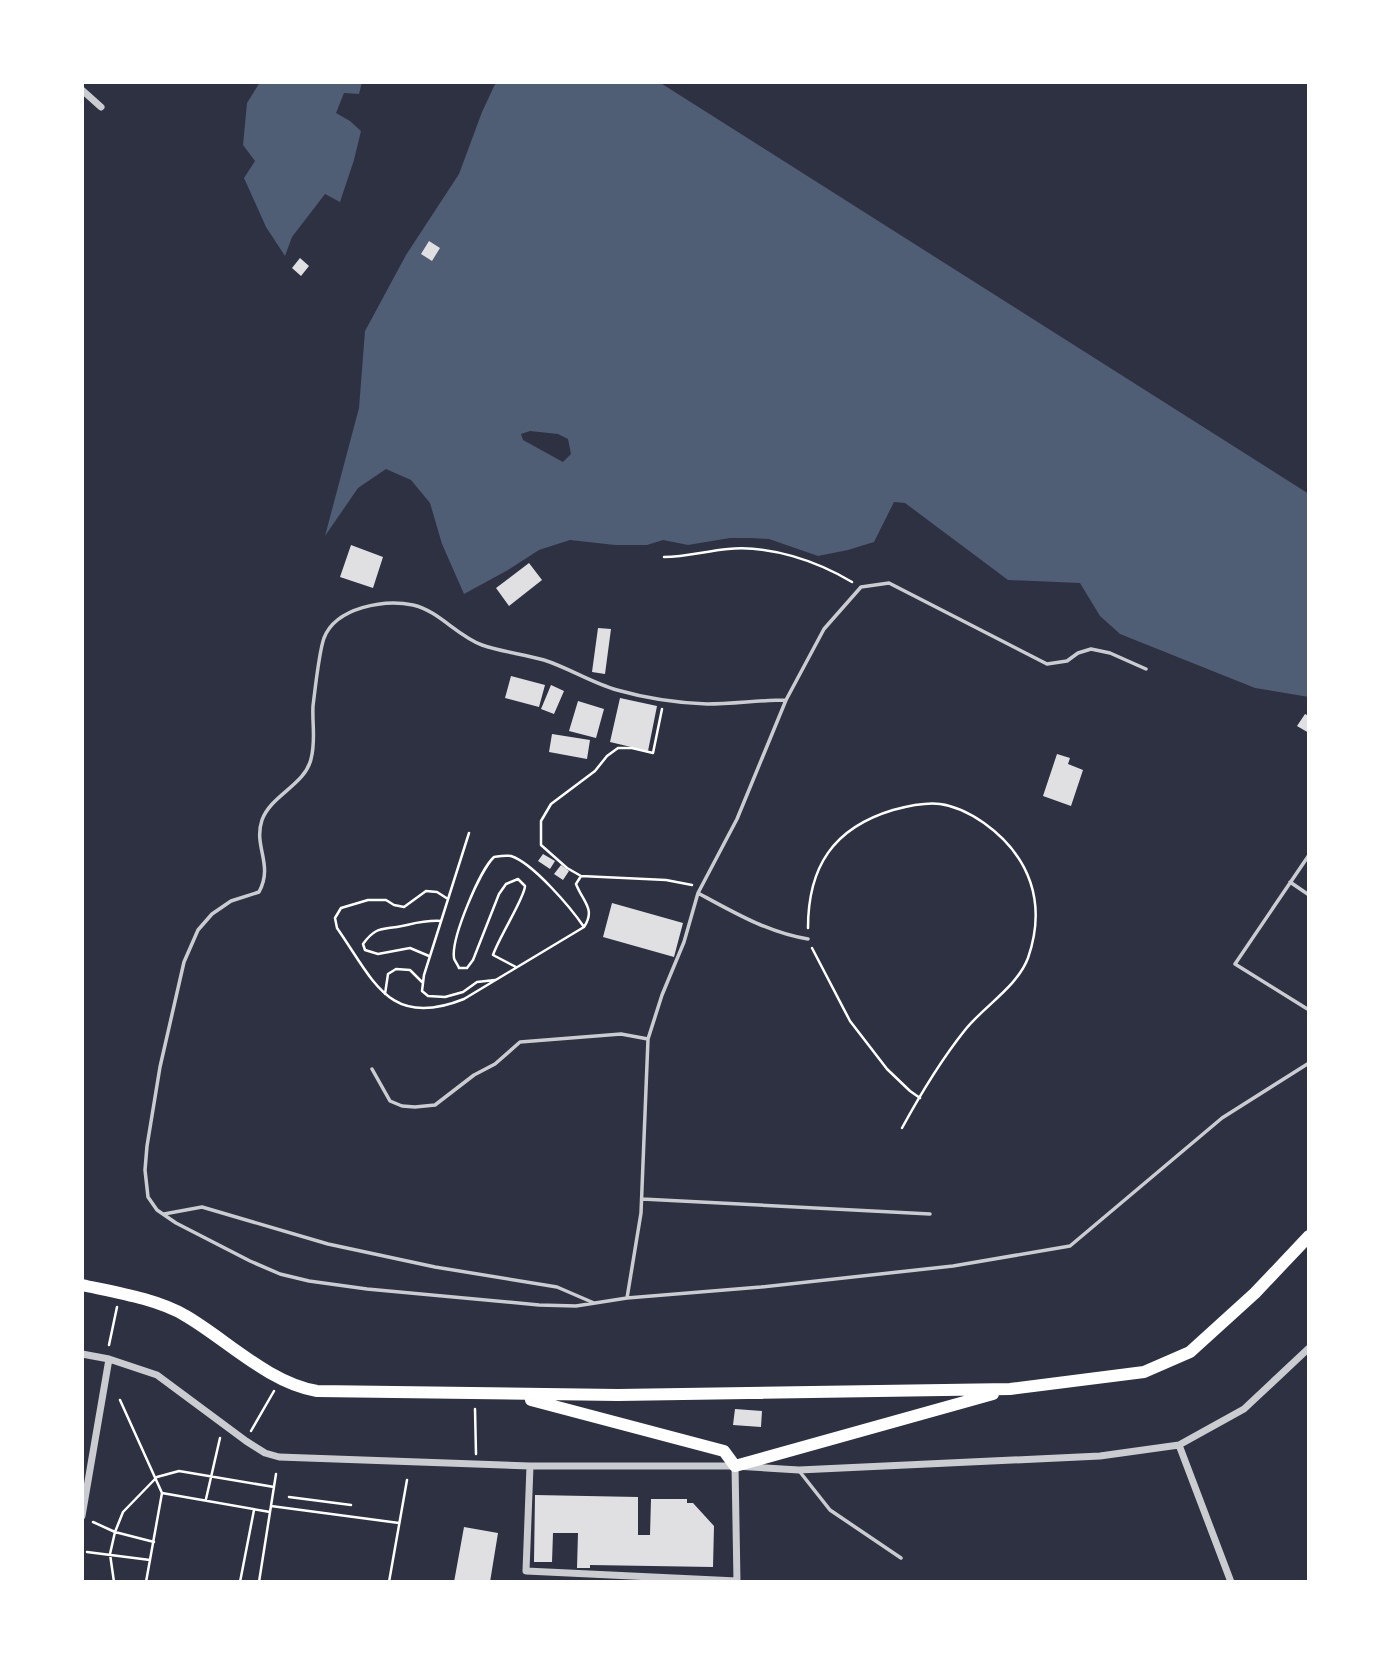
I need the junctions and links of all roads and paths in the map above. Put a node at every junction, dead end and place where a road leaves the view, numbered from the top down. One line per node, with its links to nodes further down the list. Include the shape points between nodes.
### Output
1 (82, 90): 2 (street)
2 (101, 107)
3 (664, 557): 4 (path, via 729,549 765,551 808,561)
4 (861, 587): 5 (lane, via 889,583 1047,664 1067,661 1091,649); 7 (lane, via 824,629)
5 (1146, 669)
6 (664, 699): 7 (lane, via 706,704); 10 (path, via 653,753 618,748 551,804 541,821 541,845); 30 (lane, via 619,691 545,660 476,643 413,605 376,605 336,621 324,637 308,767 262,821 263,884 259,892 231,901 212,914 198,930 184,962 156,1086 146,1158 148,1197)
7 (786, 700): 12 (lane, via 737,819)
8 (469, 832): 14 (path)
9 (1309, 855): 11 (lane)
10 (580, 876): 12 (path, via 666,880 691,885); 16 (path, via 576,884 590,910)
11 (1290, 882): 13 (lane); 23 (lane, via 1235,964)
12 (698, 893): 17 (lane, via 740,916); 24 (lane)
13 (1309, 895)
14 (448, 899): 15 (path); 22 (path, via 426,891 404,907 368,900 341,908 335,918 337,928)
15 (440, 921): 18 (path); 18 (path, via 378,929 363,944 373,953 410,948)
16 (584, 927): 19 (path); 19 (path, via 525,864 513,857 494,857 480,876 454,959 459,968 467,968 499,894 506,884 518,879 525,893 493,955)
17 (808, 939): 27 (path, via 850,1021 887,1069); 27 (path, via 812,885 821,862 853,827 880,814 943,804 971,814 1003,836 1027,870 1035,914 1027,959 1016,977 964,1031)
18 (430, 956): 21 (path)
19 (516, 967): 20 (path)
20 (498, 979): 21 (path, via 477,982 444,997 428,996 422,991); 22 (path, via 438,1008 397,1003)
21 (423, 983): 22 (path, via 410,970 396,969 388,974)
22 (385, 995)
23 (1309, 1010)
24 (648, 1040): 26 (lane, via 621,1034 520,1042 435,1105 402,1106 390,1101); 29 (lane)
25 (1309, 1063): 34 (lane, via 1222,1118 1070,1246 953,1266)
26 (372, 1069)
27 (920, 1098): 28 (path)
28 (902, 1128)
29 (642, 1199): 31 (lane); 34 (lane)
30 (163, 1214): 36 (lane, via 202,1207 328,1244 557,1287); 36 (lane, via 250,1261 309,1281 539,1305)
31 (929, 1214)
32 (1309, 1236): 42 (main road, via 1191,1352 1144,1372)
33 (82, 1285): 43 (main road, via 127,1294 184,1314 248,1359 300,1388)
34 (627, 1298): 36 (lane)
35 (118, 1303): 37 (path)
36 (596, 1304)
37 (110, 1345)
38 (1309, 1348): 48 (street, via 1244,1409)
39 (82, 1354): 40 (street)
40 (109, 1359): 50 (street, via 157,1376 246,1441 279,1457); 65 (street)
41 (275, 1388): 46 (path)
42 (1010, 1389): 43 (main road); 51 (main road)
43 (514, 1395): 51 (main road, via 724,1451)
44 (120, 1400): 55 (path)
45 (475, 1409): 49 (path)
46 (251, 1431)
47 (220, 1438): 54 (path)
48 (1179, 1446): 52 (street, via 1100,1456); 80 (street)
49 (476, 1454)
50 (530, 1466): 51 (street); 74 (street, via 526,1571)
51 (735, 1466): 52 (street); 74 (street)
52 (799, 1470): 72 (lane, via 830,1510)
53 (276, 1474): 57 (path)
54 (211, 1476): 55 (path, via 179,1471); 57 (path); 60 (path)
55 (157, 1477): 58 (path); 68 (path, via 124,1512)
56 (407, 1480): 67 (path)
57 (274, 1487): 62 (path)
58 (162, 1493): 60 (path); 69 (path)
59 (289, 1497): 61 (path)
60 (206, 1501): 63 (path)
61 (351, 1505)
62 (271, 1506): 64 (path); 67 (path)
63 (254, 1510): 64 (path); 77 (path)
64 (270, 1512): 78 (path)
65 (82, 1516)
66 (93, 1522): 68 (path)
67 (399, 1524): 79 (path)
68 (115, 1532): 69 (path); 71 (path)
69 (154, 1542): 73 (path)
70 (87, 1552): 71 (path)
71 (110, 1554): 73 (path); 75 (path)
72 (901, 1559)
73 (150, 1560): 76 (path)
74 (737, 1581)
75 (114, 1582)
76 (146, 1582)
77 (240, 1582)
78 (259, 1582)
79 (389, 1582)
80 (1231, 1582)

